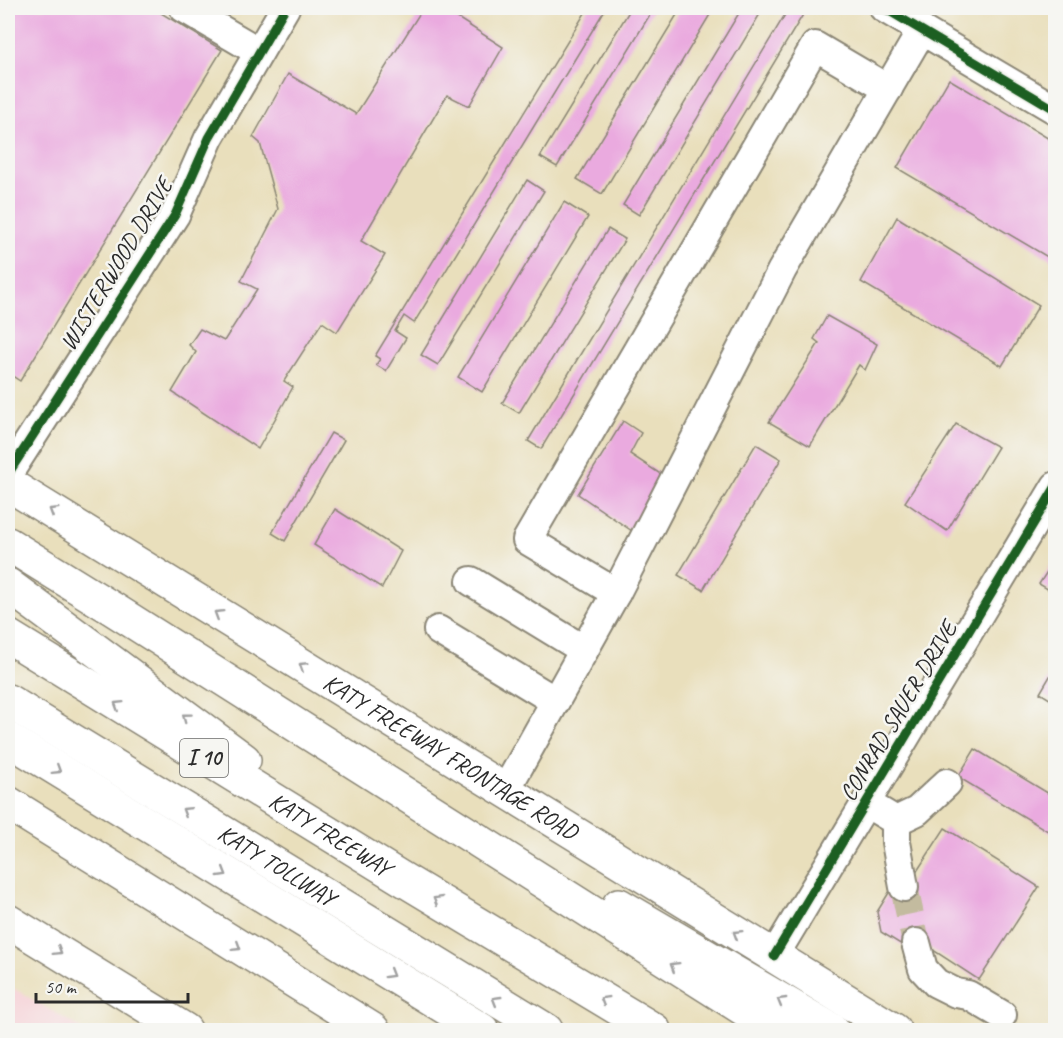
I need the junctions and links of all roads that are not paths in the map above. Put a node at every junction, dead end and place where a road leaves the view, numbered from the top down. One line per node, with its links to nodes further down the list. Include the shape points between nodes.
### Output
1 (184, 8): 5 (street)
2 (285, 8): 5 (street, WISTERWOOD DRIVE)
3 (884, 8): 4 (street)
4 (922, 30): 6 (street); 7 (street)
5 (259, 52): 8 (street, WISTERWOOD DRIVE, via 209,138 175,215)
6 (888, 89): 14 (street, via 782,270); 14 (street, via 815,46 527,540)
7 (1056, 110)
8 (8, 474)
9 (8, 484): 23 (main road, KATY FREEWAY FRONTAGE ROAD, one-way to 9)
10 (1056, 486): 25 (street, CONRAD SAUER DRIVE)
11 (8, 544): 15 (main road)
12 (471, 581): 18 (street)
13 (8, 585): 28 (main road, one-way to 13)
14 (616, 593): 18 (street)
15 (105, 604): 40 (main road, one-way to 15); 41 (main road, one-way to 15)
16 (438, 630): 20 (street)
17 (8, 636): 28 (main road, KATY FREEWAY / I 10, one-way to 17)
18 (584, 650): 20 (street)
19 (8, 701): 38 (main road, KATY TOLLWAY, one-way to 19)
20 (555, 701): 23 (street)
21 (8, 740): 37 (main road, KATY TOLLWAY, one-way to 37)
22 (947, 783): 27 (street, via 916,811)
23 (505, 791): 33 (main road, KATY FREEWAY FRONTAGE ROAD, one-way to 23)
24 (8, 803): 30 (main road)
25 (866, 803): 27 (street); 33 (street, CONRAD SAUER DRIVE)
26 (8, 822): 30 (main road)
27 (896, 822): 29 (street)
28 (401, 878): 39 (main road, KATY FREEWAY / I 10, one-way to 28)
29 (904, 887)
30 (187, 916): 36 (main road, one-way to 36)
31 (8, 921): 35 (main road, one-way to 35)
32 (916, 943): 34 (street, via 923,969 936,983 968,995)
33 (774, 956): 42 (main road, KATY FREEWAY FRONTAGE ROAD)
34 (1002, 1016)
35 (185, 1030)
36 (373, 1030)
37 (482, 1030)
38 (546, 1030)
39 (654, 1030)
40 (777, 1030)
41 (832, 1030)
42 (894, 1030)

